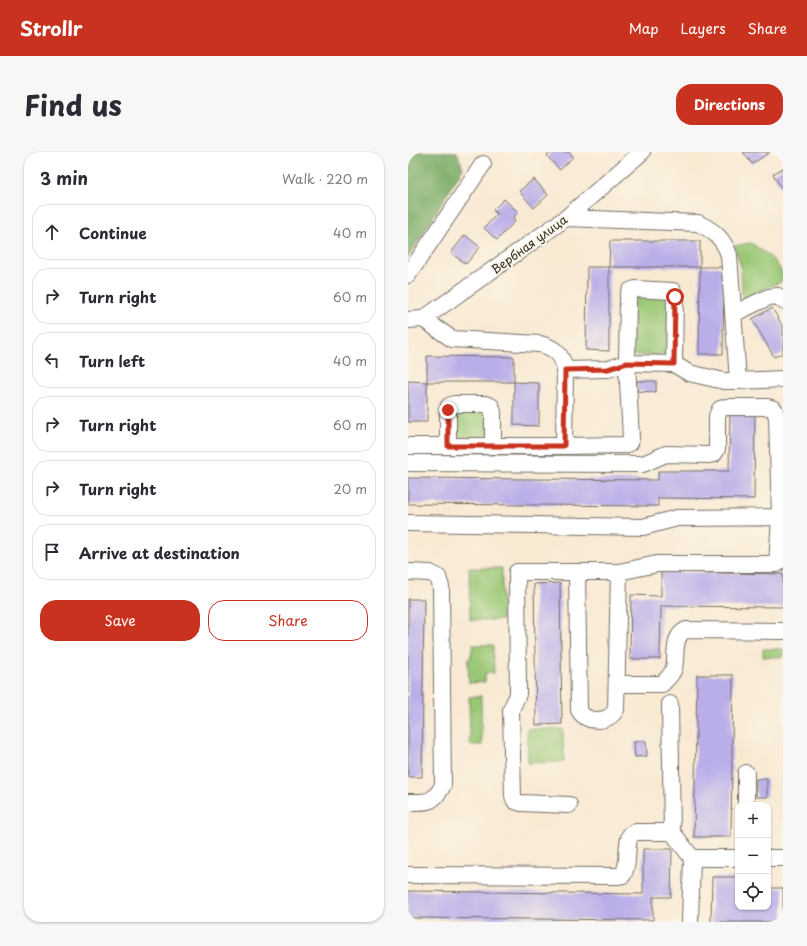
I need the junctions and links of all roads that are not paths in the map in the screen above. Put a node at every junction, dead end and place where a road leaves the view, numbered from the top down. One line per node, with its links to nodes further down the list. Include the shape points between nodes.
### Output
1 (642, 152): 3 (street, Вербная улица)
2 (483, 164): 4 (street)
3 (566, 218): 6 (street, via 698,222 714,231 725,243 729,255); 7 (street, Вербная улица)
4 (408, 276)
5 (783, 301): 6 (street, via 778,296 769,297)
6 (733, 314): 12 (street)
7 (415, 319): 10 (street, via 452,339 540,344 553,348 563,359)
8 (627, 363): 9 (street); 9 (street, via 630,291 668,289 673,291 675,297); 10 (street, via 608,369); 16 (street, via 630,443)
9 (674, 364): 12 (street, via 689,373)
10 (565, 370): 16 (street)
11 (783, 378): 12 (street)
12 (738, 381)
13 (408, 446): 14 (street)
14 (448, 446): 15 (street); 15 (street, via 448,410 449,406 454,404 491,406)
15 (493, 446): 16 (street)
16 (564, 446)
17 (408, 463): 18 (street, via 643,464 666,454 709,455 714,454 717,449 717,416 720,409 768,407 774,409 777,417)
18 (781, 517): 19 (street, via 676,518 643,527); 22 (street, via 777,564 657,564)
19 (408, 523)
20 (408, 572): 27 (street, via 430,573 438,577 441,587 443,777 443,785 437,797 426,802)
21 (577, 572): 22 (street); 24 (street, via 579,710 582,716 589,719 607,719 614,716); 29 (street, via 517,572 518,694 511,710 512,796 515,801)
22 (619, 572): 24 (street)
23 (783, 632): 24 (street, via 686,630 680,632 677,637 674,669 662,684)
24 (617, 684)
25 (670, 704): 30 (street)
26 (746, 773): 28 (street)
27 (408, 802)
28 (746, 802)
29 (569, 805)
30 (672, 832): 31 (street); 35 (street, via 636,832 630,835 627,842 627,869 617,876)
31 (692, 858): 32 (street); 36 (street)
32 (735, 858)
33 (771, 858): 34 (street)
34 (783, 858)
35 (408, 875)
36 (690, 922)

